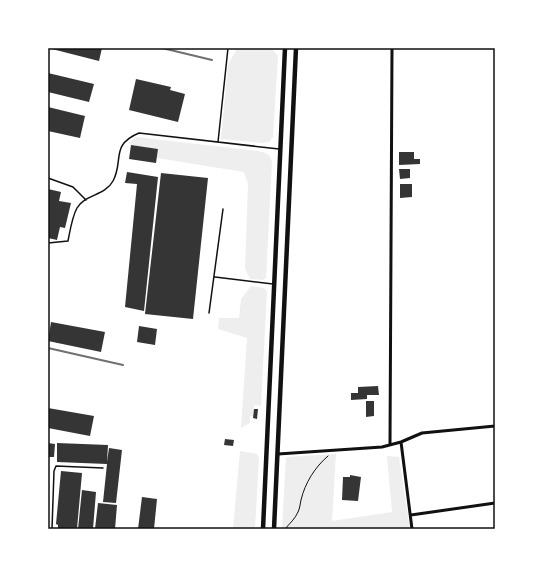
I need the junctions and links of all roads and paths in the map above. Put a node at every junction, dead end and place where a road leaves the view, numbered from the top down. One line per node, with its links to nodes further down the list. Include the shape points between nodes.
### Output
1 (228, 48): 5 (lane)
2 (285, 48): 6 (main road)
3 (296, 48): 18 (main road)
4 (392, 48): 16 (street)
5 (218, 142): 6 (lane); 8 (lane, via 139,133 129,137 121,147 113,181 102,193)
6 (279, 148): 12 (main road)
7 (48, 178): 8 (lane, via 73,187)
8 (86, 200): 10 (lane, via 77,208 68,241)
9 (223, 209): 11 (lane)
10 (48, 243)
11 (215, 277): 12 (lane); 13 (lane)
12 (273, 284): 23 (main road)
13 (209, 313)
14 (495, 426): 15 (street, via 422,433)
15 (401, 442): 16 (street); 21 (street)
16 (390, 445): 17 (street)
17 (333, 452): 18 (street); 25 (path, via 319,463 313,472 305,488 300,510 295,520)
18 (278, 454): 24 (main road)
19 (103, 468): 22 (lane, via 56,466)
20 (495, 503): 21 (street)
21 (411, 515): 26 (street)
22 (52, 529)
23 (263, 529)
24 (274, 529)
25 (285, 529)
26 (412, 529)

